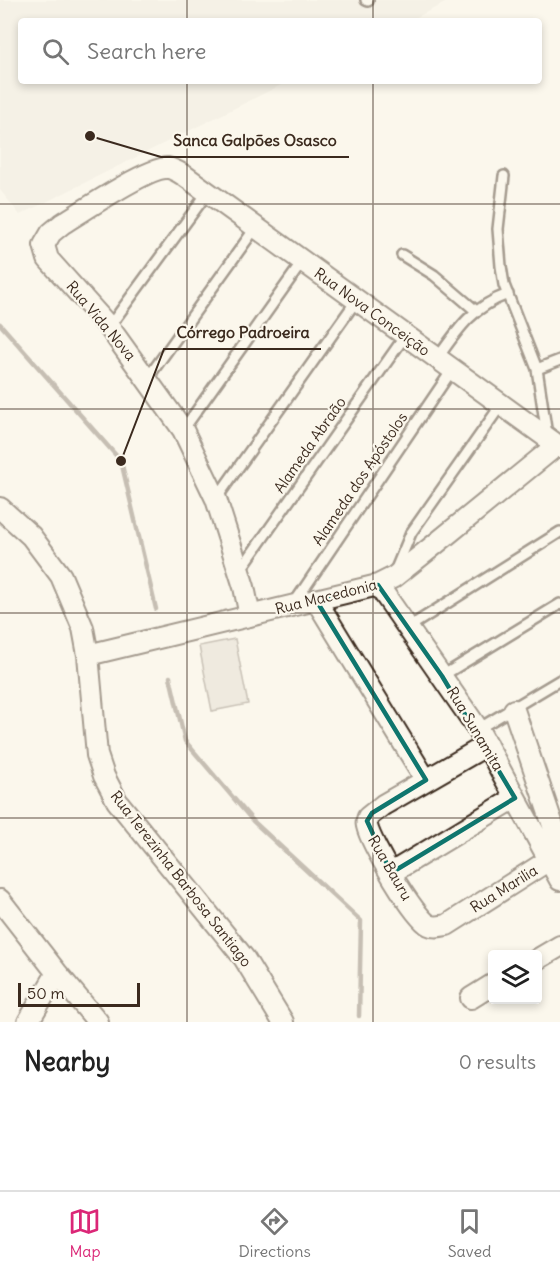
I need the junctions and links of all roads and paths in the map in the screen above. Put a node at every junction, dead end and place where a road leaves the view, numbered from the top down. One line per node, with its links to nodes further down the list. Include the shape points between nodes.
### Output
1 (185, 176): 3 (street, Rua Nova Conceição); 10 (street, Rua Vida Nova, via 169,168 148,174 62,224 44,245 48,259)
2 (504, 176): 7 (lane, via 498,248)
3 (208, 192): 4 (street, Rua Nova Conceição); 10 (lane)
4 (256, 227): 6 (street, Rua Nova Conceição); 15 (lane)
5 (402, 255): 9 (lane, via 434,275)
6 (303, 261): 8 (street, Rua Nova Conceição); 17 (lane)
7 (508, 294): 9 (lane); 14 (lane)
8 (356, 301): 11 (street, Rua Nova Conceição); 19 (lane)
9 (475, 310): 13 (lane, Alameda dos Apóstolos, via 458,329)
10 (109, 327): 15 (street, Rua Vida Nova)
11 (405, 336): 13 (street, Rua Nova Conceição); 22 (lane, Alameda Abraão)
12 (560, 360): 14 (lane)
13 (445, 365): 16 (street, Rua Nova Conceição); 26 (lane, Alameda dos Apóstolos)
14 (537, 369): 18 (lane)
15 (147, 379): 17 (street, Rua Vida Nova)
16 (501, 405): 18 (street, Rua Nova Conceição); 23 (lane, via 411,533)
17 (183, 430): 19 (street, Rua Vida Nova)
18 (555, 443): 23 (street, Rua Macedonia)
19 (216, 499): 22 (street, Rua Vida Nova)
20 (0, 507): 29 (street, Rua Terezinha Barbosa Santiago, via 32,536 61,576 83,628)
21 (560, 532): 28 (lane)
22 (239, 572): 27 (street, Rua Vida Nova)
23 (386, 581): 24 (street, Rua Macedonia); 28 (street, Rua Sunamita)
24 (316, 600): 26 (street, Rua Macedonia); 34 (street)
25 (560, 604): 30 (lane)
26 (293, 605): 27 (street, Rua Macedonia)
27 (250, 616): 29 (street, Rua Macedonia)
28 (409, 627): 30 (street, Rua Sunamita)
29 (88, 655): 48 (street, Rua Terezinha Barbosa Santiago, via 98,754 117,801 244,958)
30 (442, 676): 33 (street, Rua Sunamita)
31 (560, 680): 32 (lane)
32 (514, 710): 33 (lane); 36 (street)
33 (482, 737): 34 (street, Rua Bauru); 35 (street, Rua Sunamita)
34 (426, 780): 37 (street, Rua Bauru, via 372,813 367,821)
35 (515, 798): 36 (street, Rua Sunamita); 37 (street)
36 (556, 853): 38 (street, Rua Sunamita); 40 (street, Rua Marilia)
37 (391, 873): 40 (street, Rua Bauru, via 421,919 437,927)
38 (560, 880)
39 (0, 900): 43 (street)
40 (447, 925)
41 (560, 946): 42 (street)
42 (542, 956)
43 (57, 973): 46 (street); 47 (street)
44 (488, 987): 45 (street)
45 (471, 998)
46 (28, 1022)
47 (98, 1022)
48 (283, 1022)

